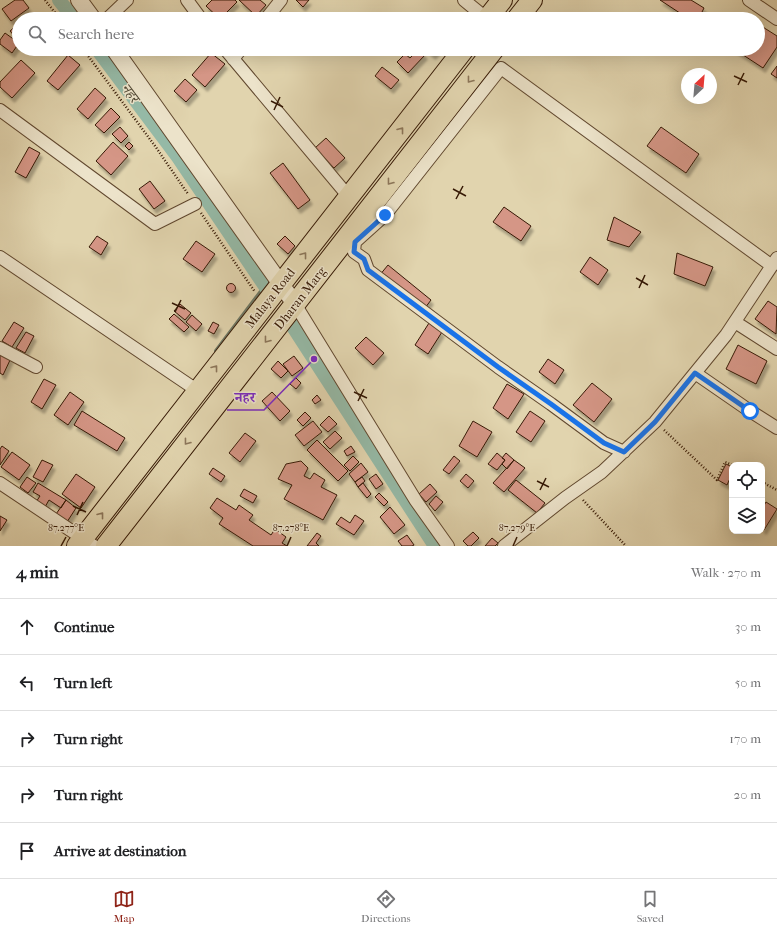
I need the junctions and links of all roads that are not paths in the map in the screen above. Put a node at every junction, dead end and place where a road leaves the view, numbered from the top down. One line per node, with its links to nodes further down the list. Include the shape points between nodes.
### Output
1 (79, 0): 9 (street)
2 (127, 0): 10 (street)
3 (187, 0): 11 (street)
4 (281, 0): 12 (street)
5 (464, 0): 13 (street)
6 (502, 0): 14 (main road)
7 (532, 0): 15 (main road)
8 (749, 0): 16 (street)
9 (88, 12)
10 (114, 12)
11 (196, 12)
12 (272, 12)
13 (479, 12)
14 (493, 12)
15 (523, 12)
16 (777, 19)
17 (119, 56): 28 (street)
18 (231, 56): 22 (street)
19 (235, 56): 22 (street)
20 (459, 56): 24 (main road, Malaya Road, one-way to 20)
21 (489, 56): 29 (main road, Dharan Marg, one-way to 29)
22 (233, 59): 24 (street)
23 (0, 110): 25 (street, via 155,224)
24 (348, 197): 28 (main road, Malaya Road, one-way to 24)
25 (195, 204)
26 (0, 257): 35 (street)
27 (774, 262): 30 (street); 37 (street, via 501,68 385,215 355,242 354,252 364,259 368,270 604,443)
28 (281, 284): 29 (street); 35 (main road, Malaya Road, one-way to 28)
29 (295, 304): 40 (main road, Dharan Marg, one-way to 40); 41 (street, via 416,501)
30 (735, 322): 32 (street); 34 (street)
31 (0, 348): 33 (street)
32 (777, 349)
33 (36, 367)
34 (695, 373): 36 (street); 37 (street, via 655,422)
35 (198, 391): 39 (main road, Malaya Road, one-way to 35)
36 (777, 428)
37 (624, 452): 42 (street, via 602,472)
38 (0, 483): 39 (street)
39 (84, 544)
40 (106, 546)
41 (448, 546)
42 (504, 546)

